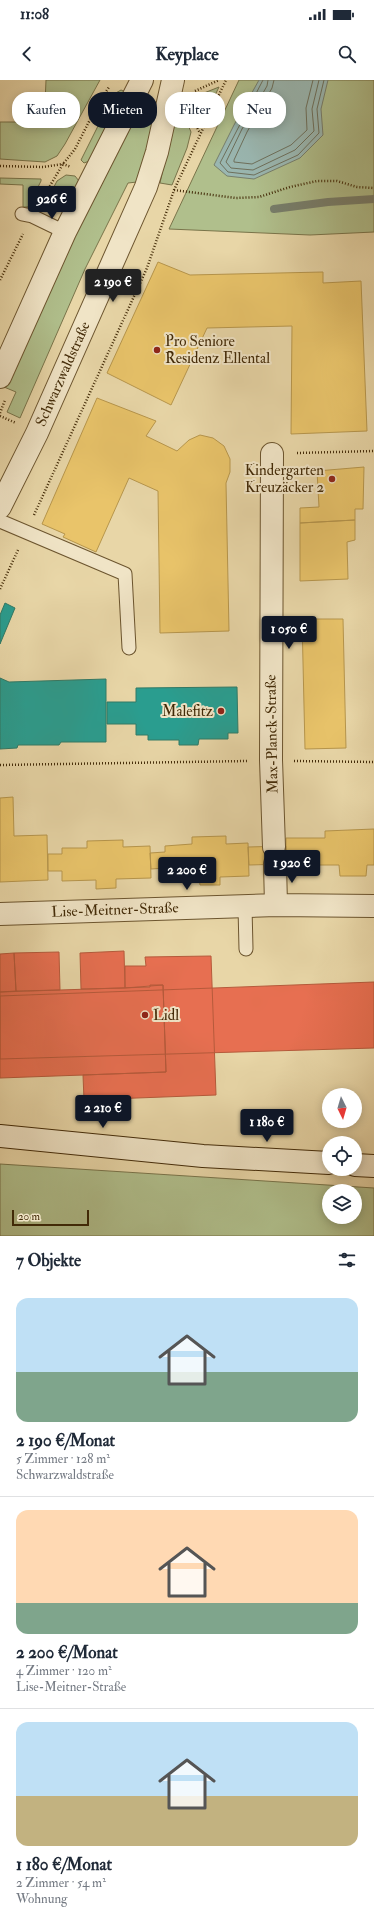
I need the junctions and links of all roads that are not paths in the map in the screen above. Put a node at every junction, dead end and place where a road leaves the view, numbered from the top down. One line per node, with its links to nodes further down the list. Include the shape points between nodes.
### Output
1 (142, 80): 4 (street)
2 (173, 80): 7 (street, Schwarzwaldstraße, via 157,152 146,186 38,433)
3 (22, 214): 4 (lane, via 32,216)
4 (65, 232): 5 (street)
5 (4, 385)
6 (272, 454): 10 (street, Max-Planck-Straße, via 271,760)
7 (0, 507)
8 (0, 522): 9 (lane, via 125,574)
9 (129, 648)
10 (276, 905): 11 (street, Lise-Meitner-Straße); 12 (street, Lise-Meitner-Straße)
11 (374, 906)
12 (245, 907): 13 (street, Lise-Meitner-Straße); 14 (lane)
13 (0, 914)
14 (246, 949)
15 (0, 1136): 16 (street, via 203,1156)
16 (322, 1163)
17 (362, 1165): 18 (street)
18 (374, 1166)

